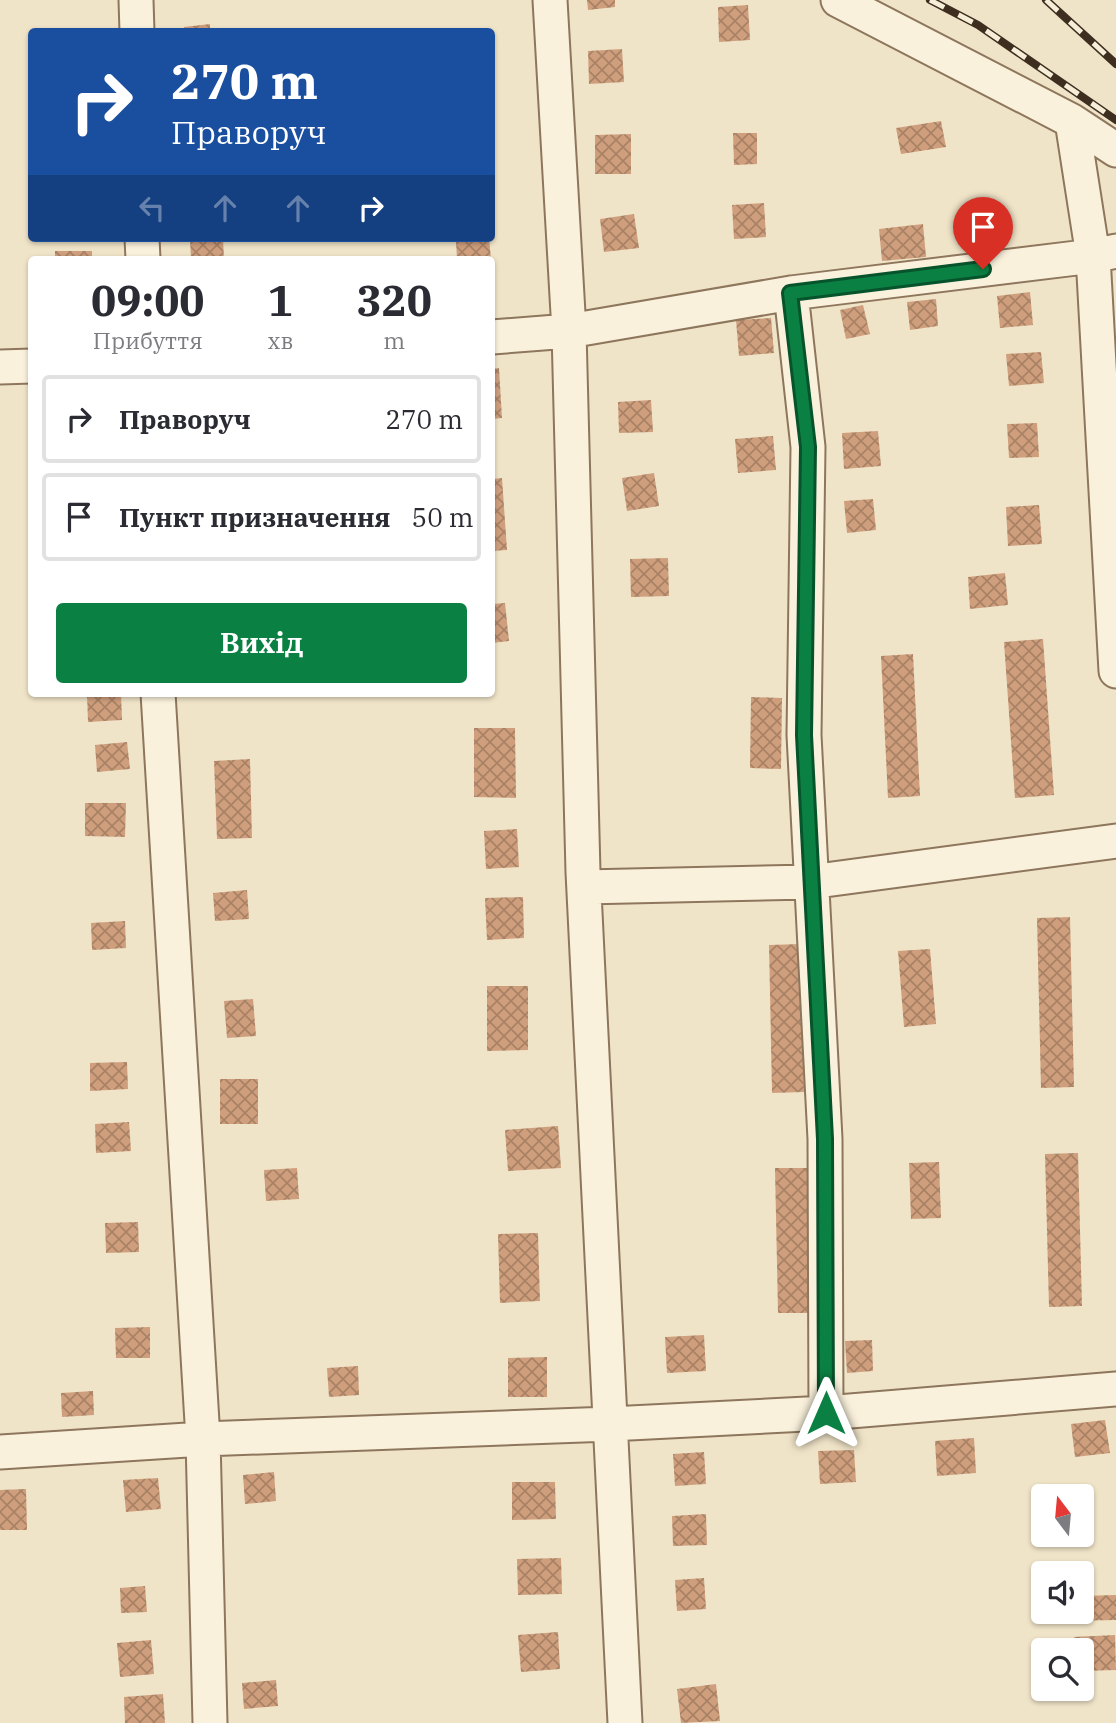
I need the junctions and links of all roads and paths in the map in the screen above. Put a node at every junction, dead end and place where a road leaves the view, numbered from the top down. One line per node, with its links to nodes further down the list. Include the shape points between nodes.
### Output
1 (136, 0): 4 (street)
2 (550, 0): 9 (street)
3 (838, 0): 5 (street)
4 (137, 28)
5 (1072, 121): 6 (street); 7 (street)
6 (1116, 150)
7 (1105, 253): 8 (street); 13 (street)
8 (790, 293): 9 (street); 16 (street, via 808,447 804,735)
9 (569, 331): 10 (street); 17 (street)
10 (495, 337)
11 (28, 366): 12 (street)
12 (0, 367)
13 (1116, 671)
14 (158, 697): 21 (street)
15 (1116, 841): 16 (street)
16 (810, 882): 17 (street); 19 (street, via 825,1139)
17 (584, 887): 20 (street)
18 (1116, 1389): 19 (street)
19 (826, 1413): 20 (street)
20 (610, 1424): 21 (street); 24 (street)
21 (203, 1439): 22 (street); 23 (street)
22 (0, 1452)
23 (210, 1723)
24 (625, 1723)

